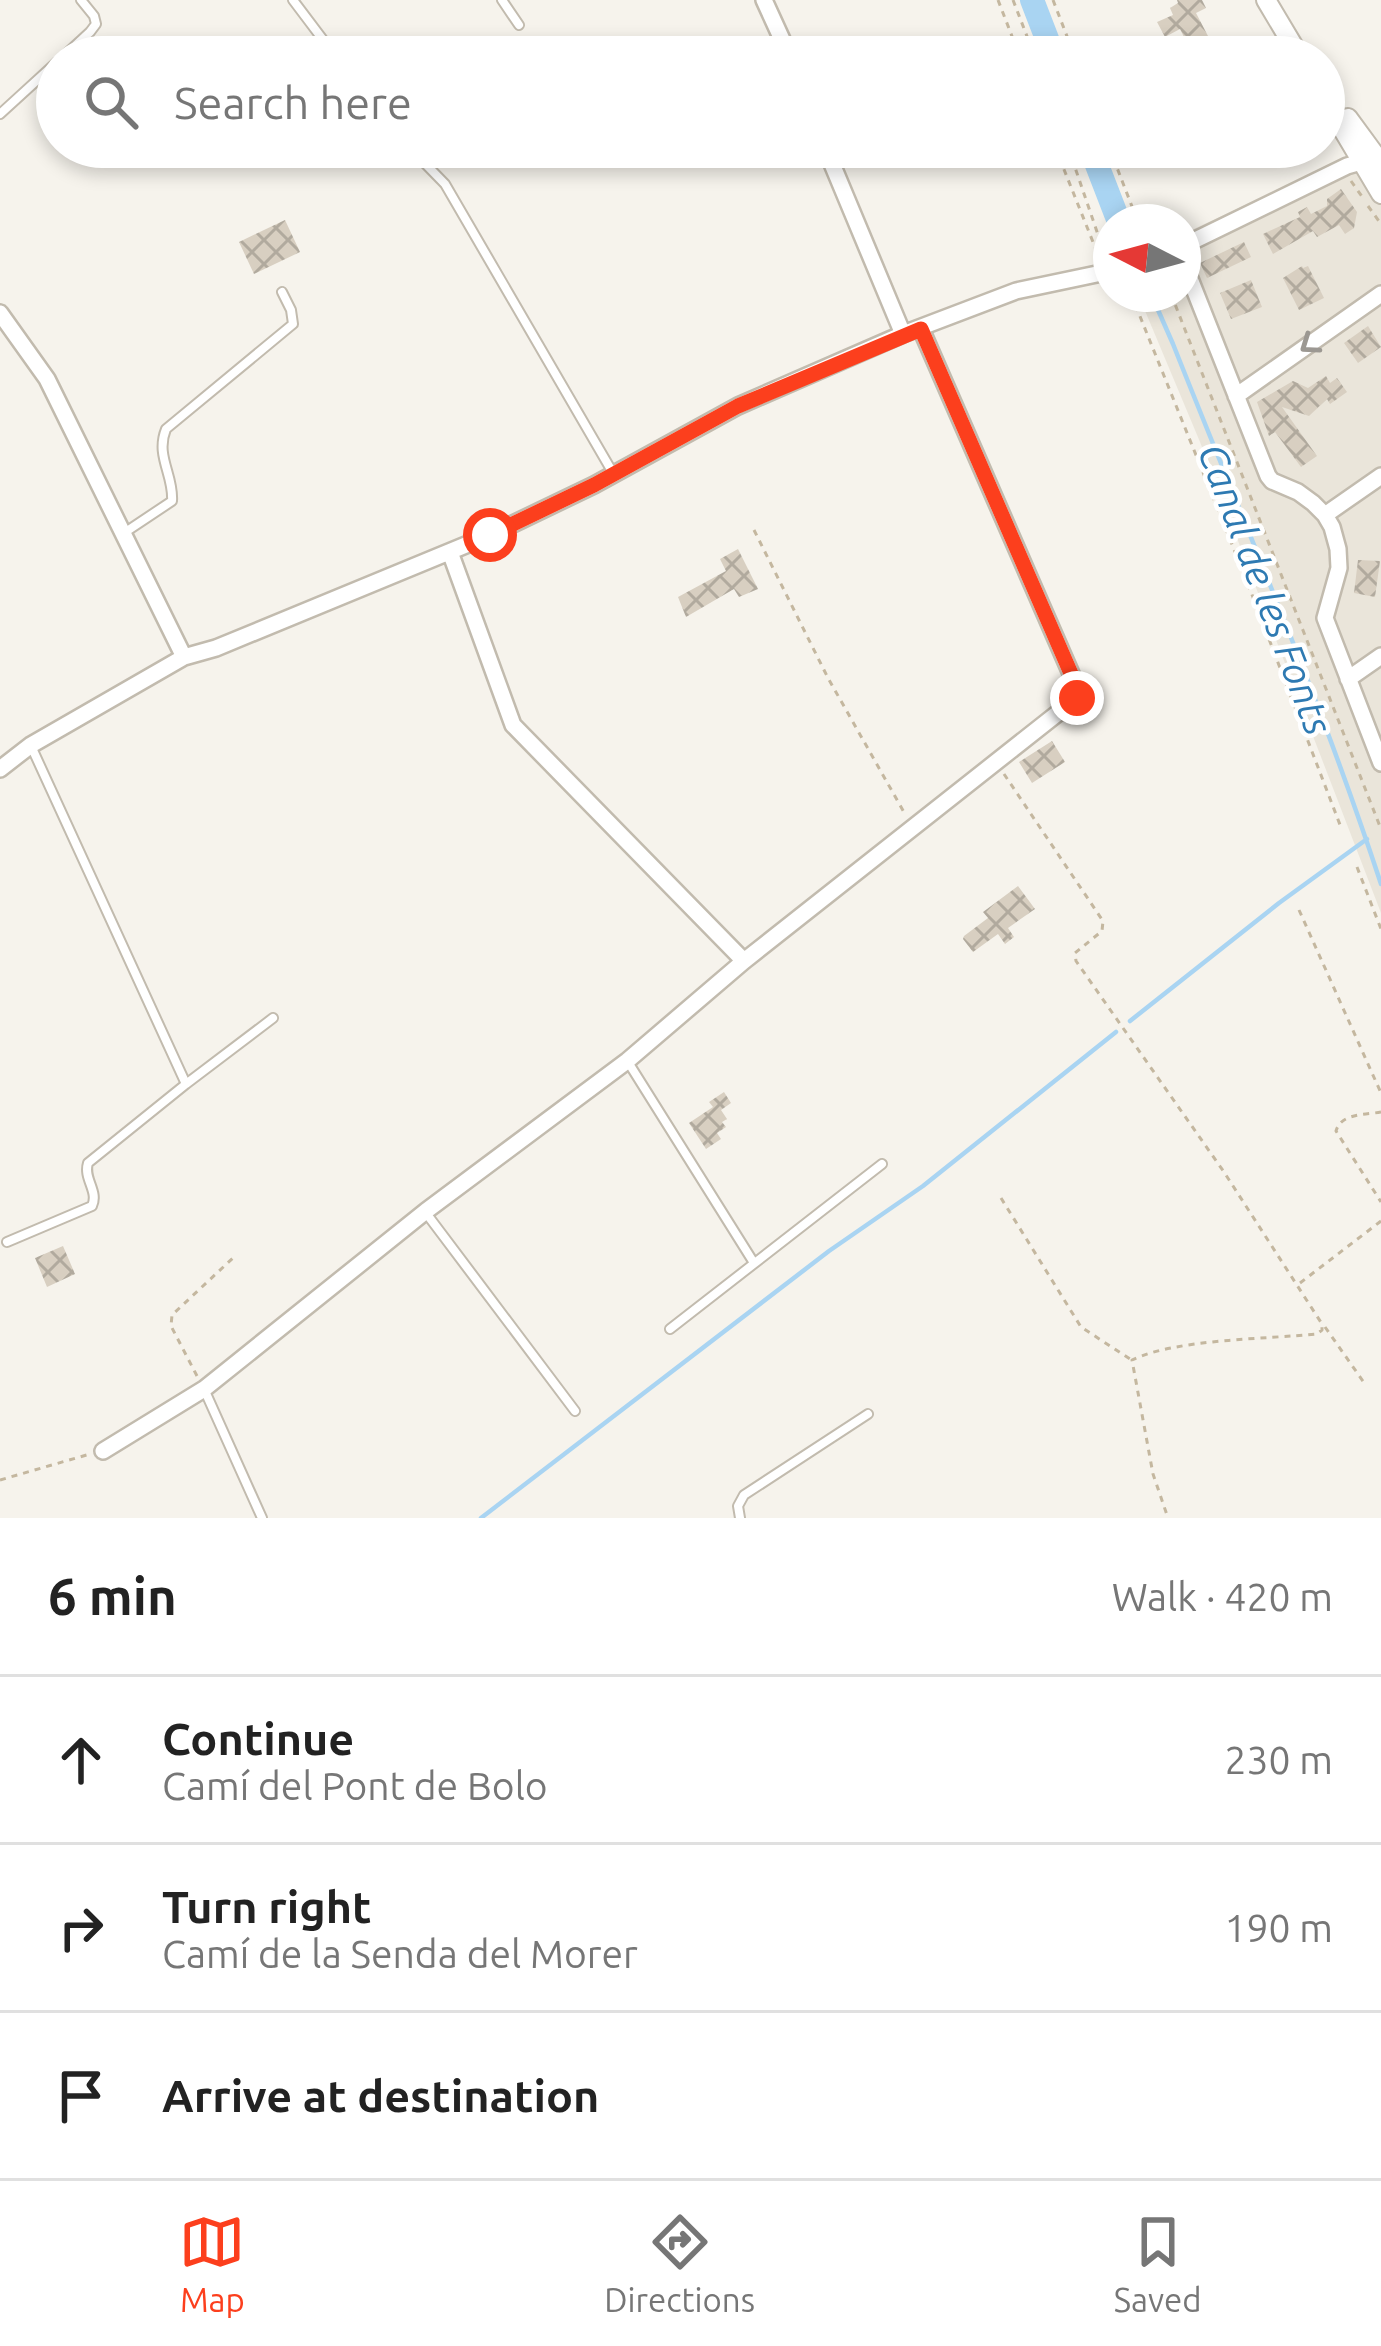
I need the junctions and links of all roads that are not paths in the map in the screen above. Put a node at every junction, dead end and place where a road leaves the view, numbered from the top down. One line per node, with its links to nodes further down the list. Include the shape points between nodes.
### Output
1 (81, 0): 7 (lane, via 96,24)
2 (292, 0): 8 (lane)
3 (502, 0): 6 (lane)
4 (764, 0): 9 (street)
5 (1266, 0): 10 (street)
6 (519, 25)
7 (84, 36)
8 (320, 36)
9 (780, 36)
10 (1288, 36)
11 (36, 82): 12 (lane)
12 (0, 114)
13 (1345, 120): 15 (street)
14 (1345, 127): 15 (street)
15 (1371, 162): 18 (street); 19 (street); 20 (street)
16 (430, 168): 29 (lane)
17 (834, 168): 27 (street)
18 (1381, 173)
19 (1381, 194)
20 (1201, 238)
21 (1093, 274): 26 (street, via 1016,291)
22 (282, 292): 32 (lane, via 293,324 166,429 161,457 172,501)
23 (1381, 294): 28 (street, one-way to 28)
24 (1201, 307): 28 (street)
25 (0, 313): 32 (street, via 47,379)
26 (921, 329): 27 (street); 40 (street, via 1078,692)
27 (903, 334): 29 (street, via 738,406)
28 (1236, 397): 31 (street, via 1272,481)
29 (613, 475): 33 (street)
30 (1381, 476): 31 (street)
31 (1325, 515): 36 (street, via 1339,568 1325,618)
32 (123, 534): 35 (street)
33 (449, 551): 35 (street); 40 (street, via 513,725)
34 (1381, 656): 36 (street)
35 (184, 657): 37 (street)
36 (1348, 679): 38 (street)
37 (31, 745): 39 (street); 43 (lane)
38 (1381, 763)
39 (0, 769)
40 (745, 961): 42 (street)
41 (273, 1018): 43 (lane)
42 (627, 1061): 45 (street); 47 (lane)
43 (186, 1084): 46 (lane, via 88,1163 92,1206)
44 (882, 1164): 47 (lane)
45 (425, 1211): 49 (street); 50 (lane)
46 (7, 1242)
47 (754, 1263): 48 (lane)
48 (670, 1329)
49 (204, 1389): 52 (street); 53 (lane)
50 (575, 1411)
51 (868, 1414): 54 (lane, via 744,1496)
52 (103, 1451)
53 (262, 1518)
54 (740, 1518)

